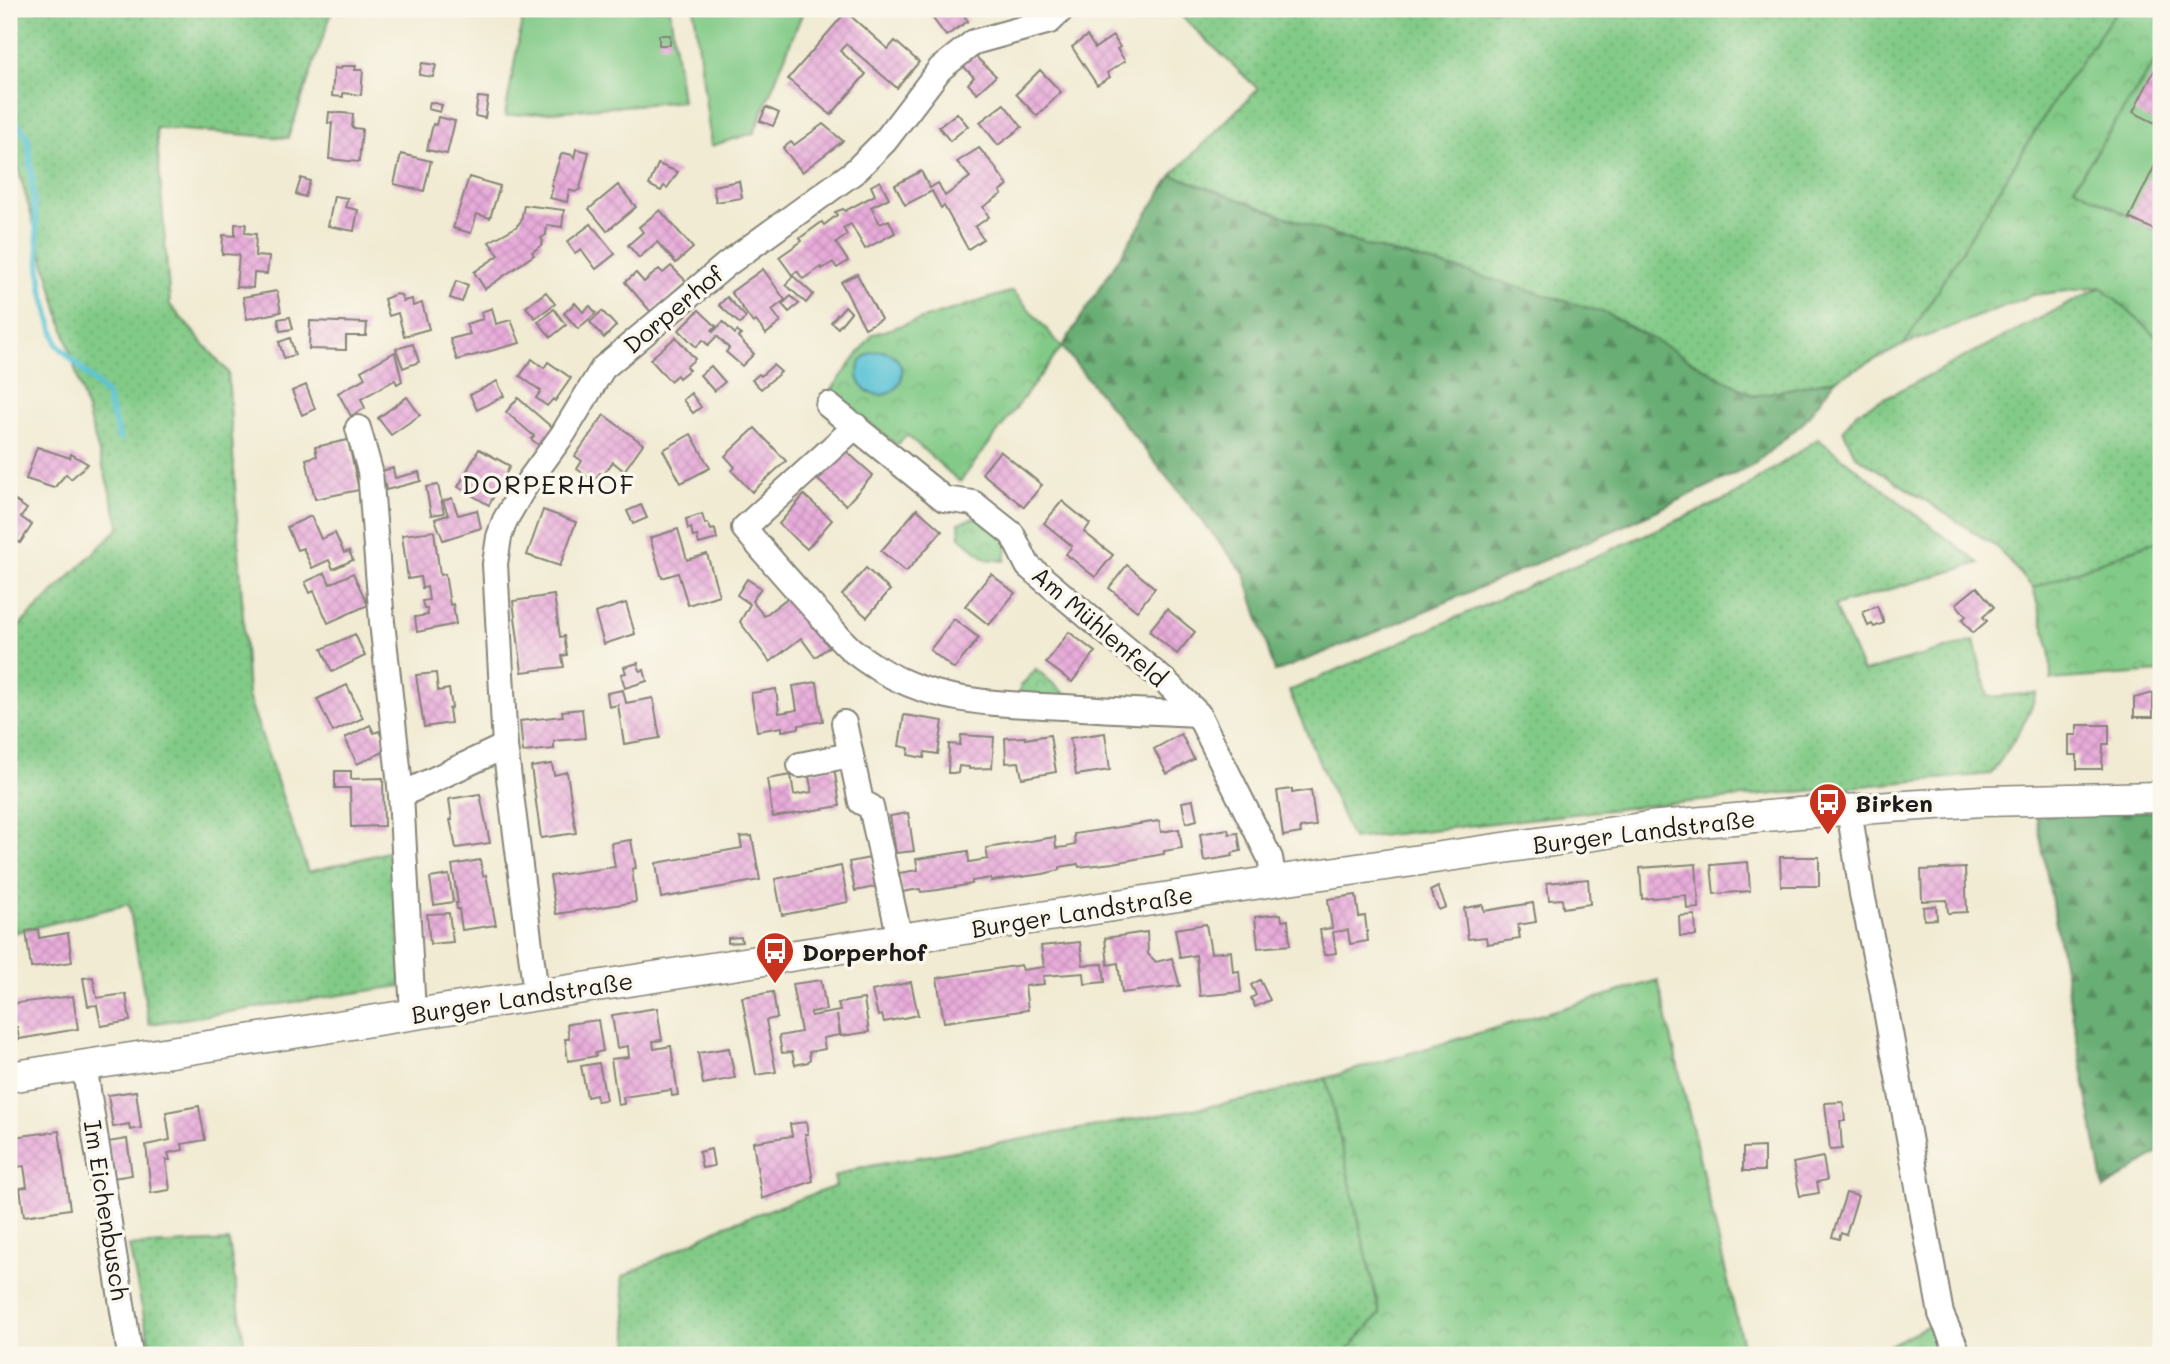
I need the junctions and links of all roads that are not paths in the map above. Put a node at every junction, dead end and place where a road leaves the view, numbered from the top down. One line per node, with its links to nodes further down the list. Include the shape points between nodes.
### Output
1 (1062, 9): 7 (street, Dorperhof, via 1050,21 974,42 940,69 870,158 717,272 596,377 523,489 499,537 495,564)
2 (828, 405): 3 (street, Am Mühlenfeld)
3 (856, 426): 5 (street, Am Mühlenfeld, via 944,499 973,503 1012,534 1028,566); 5 (street, via 744,528 852,650 908,684 955,699)
4 (358, 428): 10 (street, via 370,471)
5 (1198, 714): 13 (street, Am Mühlenfeld, via 1270,858)
6 (845, 723): 8 (street)
7 (505, 746): 10 (street); 15 (street, Dorperhof)
8 (850, 755): 9 (street); 14 (street, via 862,802 871,807)
9 (800, 765)
10 (401, 795): 16 (street)
11 (2161, 797): 12 (main road, Burger Landstraße, via 2013,799)
12 (1849, 809): 13 (main road, Burger Landstraße, via 1649,827); 20 (street, via 1941,1314)
13 (1274, 881): 14 (main road, Burger Landstraße)
14 (900, 939): 15 (main road, Burger Landstraße)
15 (536, 994): 16 (main road, Burger Landstraße)
16 (413, 1013): 17 (main road, Burger Landstraße)
17 (84, 1065): 18 (main road, Burger Landstraße); 19 (street, Im Eichenbusch)
18 (9, 1077)
19 (130, 1355)
20 (1959, 1355)

